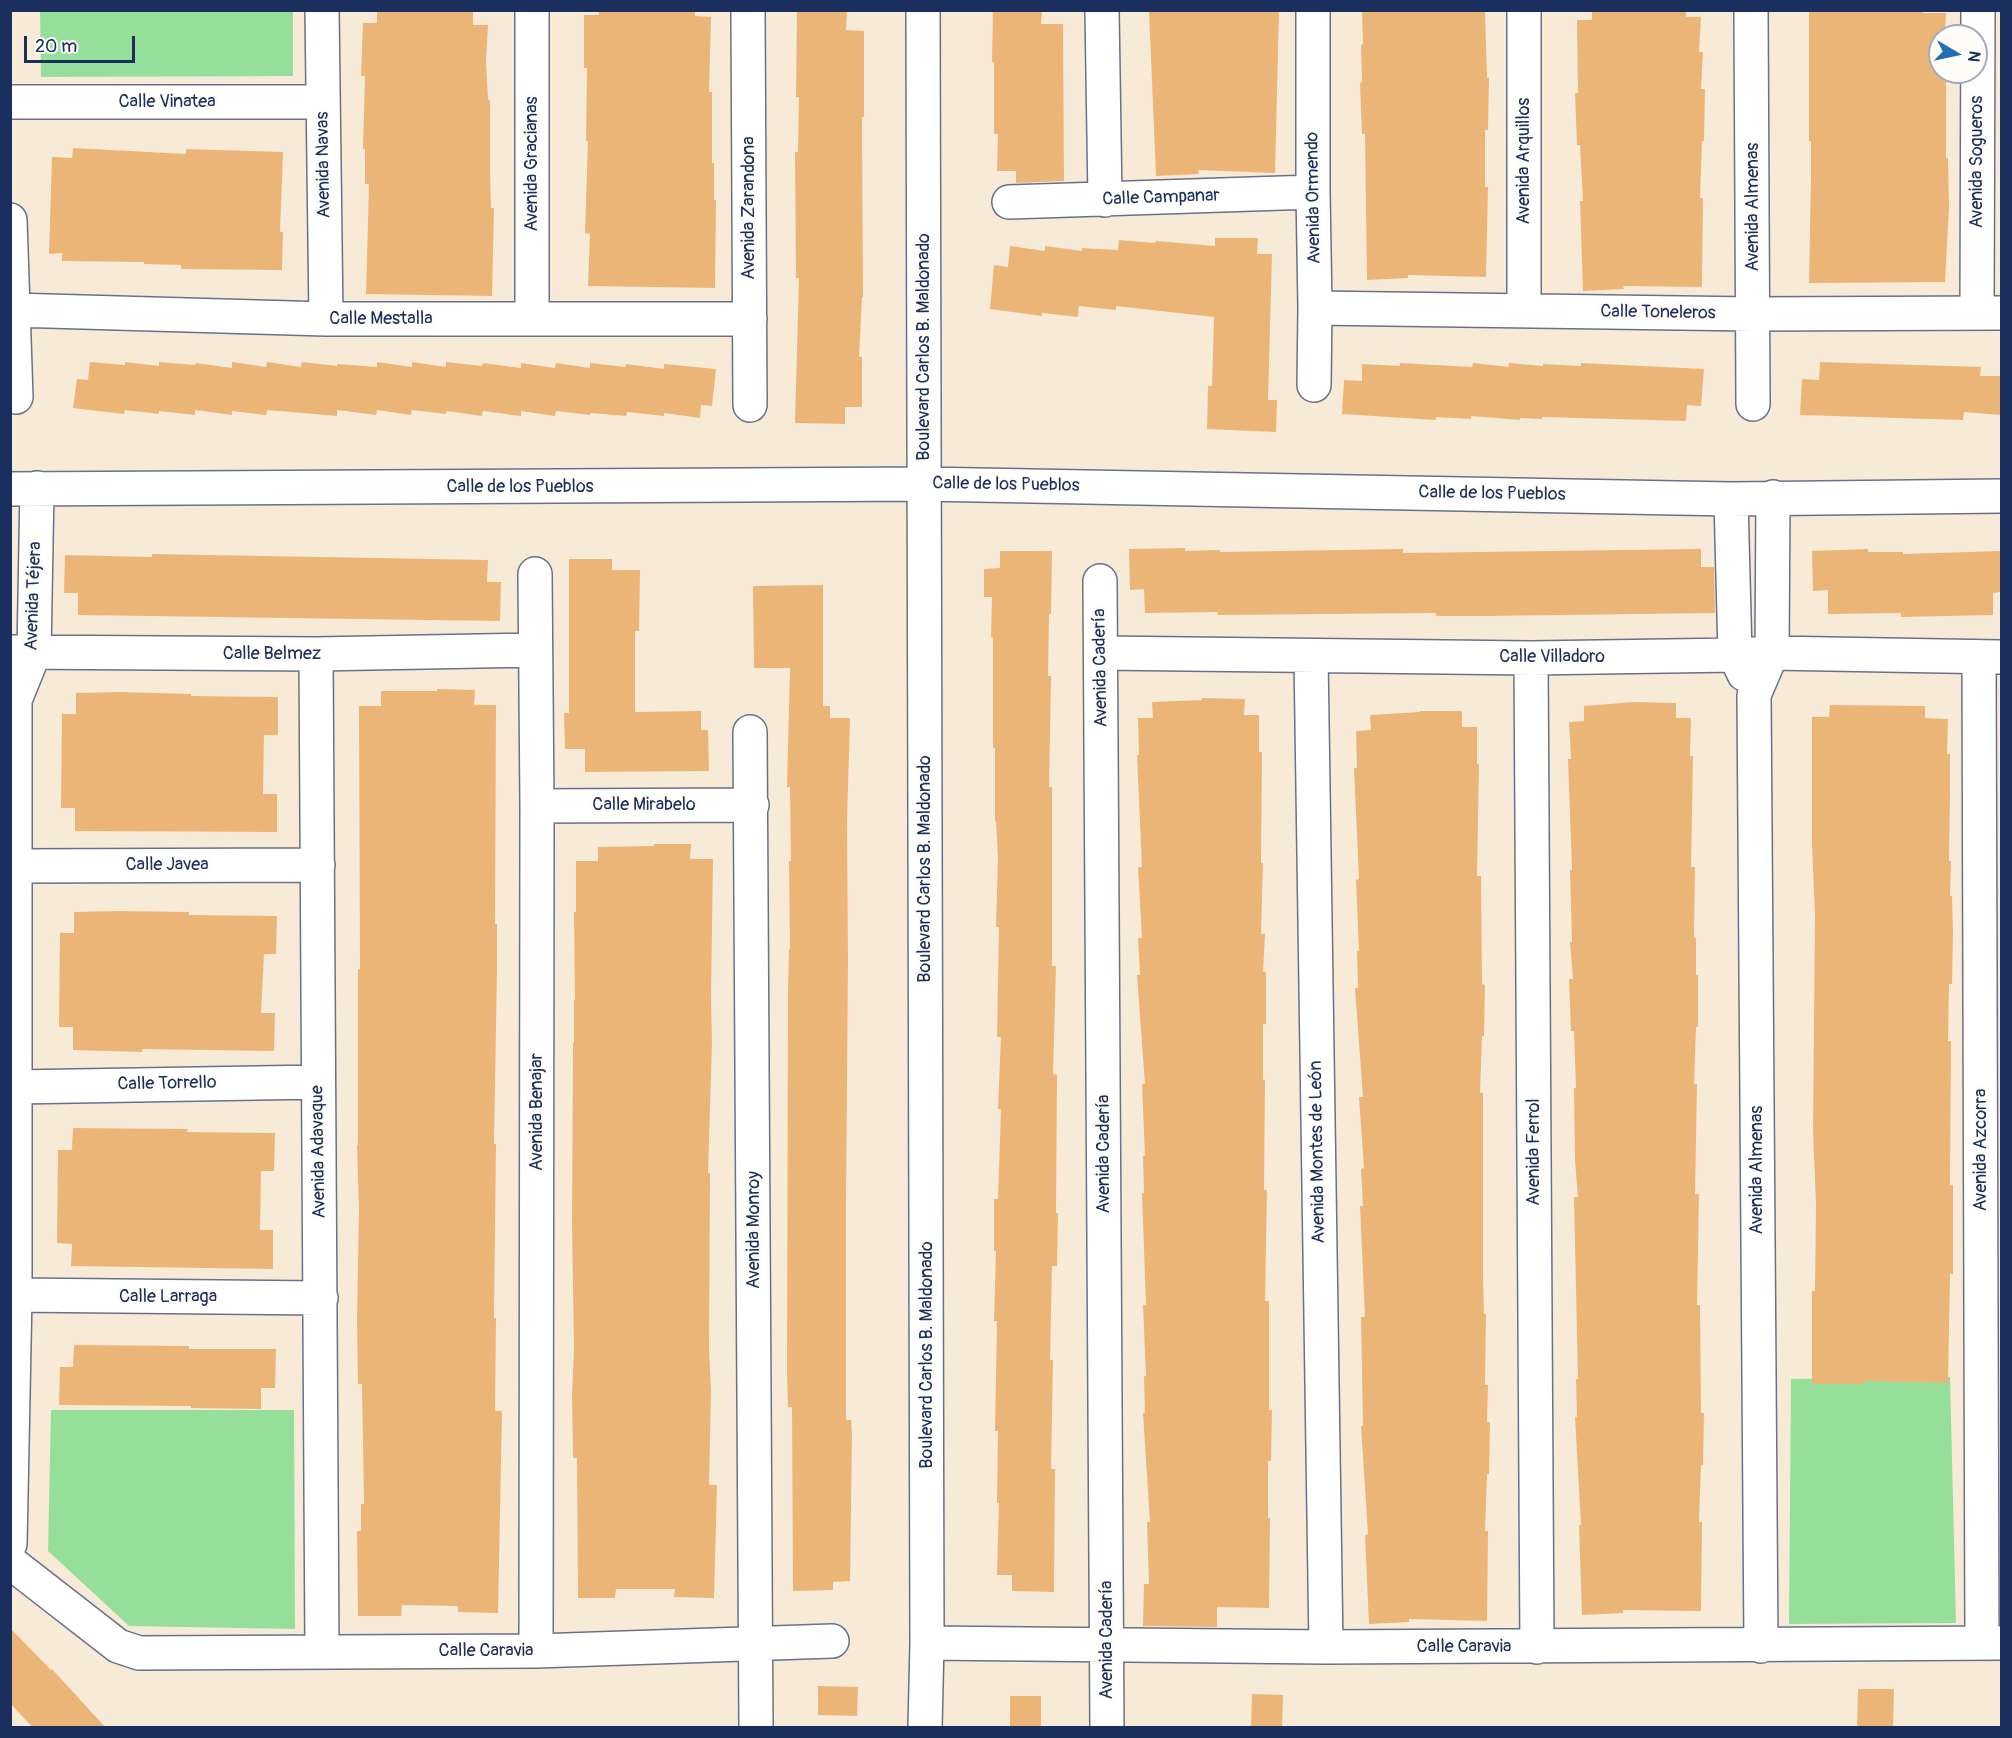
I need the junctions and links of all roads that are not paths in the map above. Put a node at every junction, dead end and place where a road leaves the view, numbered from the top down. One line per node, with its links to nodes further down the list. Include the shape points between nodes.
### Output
1 (322, 10): 11 (street, Avenida Navas)
2 (532, 10): 21 (street, Avenida Gracianas)
3 (748, 10): 23 (street, Avenida Zarandona)
4 (923, 10): 28 (street, Boulevard Carlos B. Maldonado)
5 (1102, 10): 13 (street)
6 (1313, 10): 12 (street, Avenida Ormendo)
7 (1524, 10): 18 (street, Avenida Arquillos)
8 (1751, 10): 20 (street, Avenida Almenas)
9 (1978, 10): 19 (street, Avenida Sogueros)
10 (10, 102): 11 (street, Calle Vinatea)
11 (323, 102): 22 (street, Avenida Navas)
12 (1313, 192): 13 (street, Calle Campanar); 16 (street, Avenida Ormendo)
13 (1105, 200): 14 (street, Calle Campanar)
14 (1010, 202)
15 (10, 220): 17 (street)
16 (1315, 308): 18 (street, Calle Toneleros); 24 (street, Avenida Ormendo)
17 (13, 309): 22 (street, Calle Mestalla); 25 (street)
18 (1524, 312): 20 (street, Calle Toneleros)
19 (1989, 313): 20 (street, Calle Toneleros)
20 (1753, 314): 27 (street, Avenida Almenas)
21 (532, 318): 22 (street, Calle Mestalla); 23 (street, Calle Mestalla)
22 (326, 319)
23 (750, 319): 26 (street, Avenida Zarandona)
24 (1314, 385)
25 (16, 397)
26 (750, 405)
27 (1753, 405)
28 (924, 484): 29 (street, Calle de los Pueblos); 32 (street, Calle de los Pueblos); 58 (street, Boulevard Carlos B. Maldonado)
29 (24, 489): 36 (street, Avenida Téjera)
30 (2001, 496): 31 (street, Calle de los Pueblos)
31 (1773, 497): 32 (street, Calle de los Pueblos); 38 (street, Avenida Almenas)
32 (1731, 499): 40 (street, Avenida Almenas)
33 (535, 574): 35 (street, Avenida Benajar)
34 (1100, 581): 37 (street, Avenida Cadería)
35 (534, 650): 39 (street, Calle Belmez); 48 (street, Avenida Benajar)
36 (22, 652): 39 (street, Calle Belmez); 44 (street, Avenida Téjera)
37 (1101, 653): 41 (street, Calle Villadoro); 61 (street, Avenida Cadería)
38 (1772, 653): 40 (street, Calle Villadoro); 42 (street, Calle Villadoro); 45 (street, Avenida Almenas)
39 (316, 654): 49 (street, Avenida Adavaque)
40 (1735, 655): 43 (street, Calle Villadoro); 45 (street, Avenida Almenas)
41 (1311, 656): 43 (street, Calle Villadoro); 63 (street, Avenida Montes de León)
42 (1990, 657): 59 (street, Avenida Azcorra)
43 (1531, 658): 64 (street, Avenida Ferrol)
44 (13, 694): 50 (street, Avenida Téjera)
45 (1754, 695): 62 (street, Avenida Almenas)
46 (750, 732): 47 (street, Avenida Monroy)
47 (752, 805): 48 (street, Calle Mirabelo); 60 (street, Avenida Monroy)
48 (537, 806): 66 (street, Avenida Benajar)
49 (318, 865): 50 (street, Calle Javea); 51 (street, Avenida Adavaque)
50 (16, 866): 52 (street, Avenida Téjera)
51 (318, 1082): 52 (street, Calle Torrello); 54 (street, Avenida Adavaque)
52 (15, 1087): 53 (street, Avenida Téjera)
53 (15, 1295): 54 (street, Calle Larraga); 55 (street, Avenida Téjera)
54 (321, 1298): 65 (street, Avenida Adavaque)
55 (10, 1544)
56 (10, 1562): 65 (street, Calle Caravia, via 118,1646 139,1653)
57 (832, 1641): 60 (street, Calle Caravia)
58 (927, 1643): 61 (street, Calle Caravia); 68 (street, Boulevard Carlos B. Maldonado)
59 (1992, 1643): 62 (street, Calle Caravia)
60 (756, 1644): 66 (street, Calle Caravia); 67 (street, Avenida Monroy)
61 (1107, 1646): 63 (street, Calle Caravia); 69 (street, Avenida Cadería)
62 (1761, 1646): 64 (street, Calle Caravia)
63 (1326, 1647): 64 (street, Calle Caravia)
64 (1537, 1647)
65 (322, 1651): 66 (street, Calle Caravia)
66 (536, 1651)
67 (756, 1728)
68 (925, 1728)
69 (1107, 1728)

